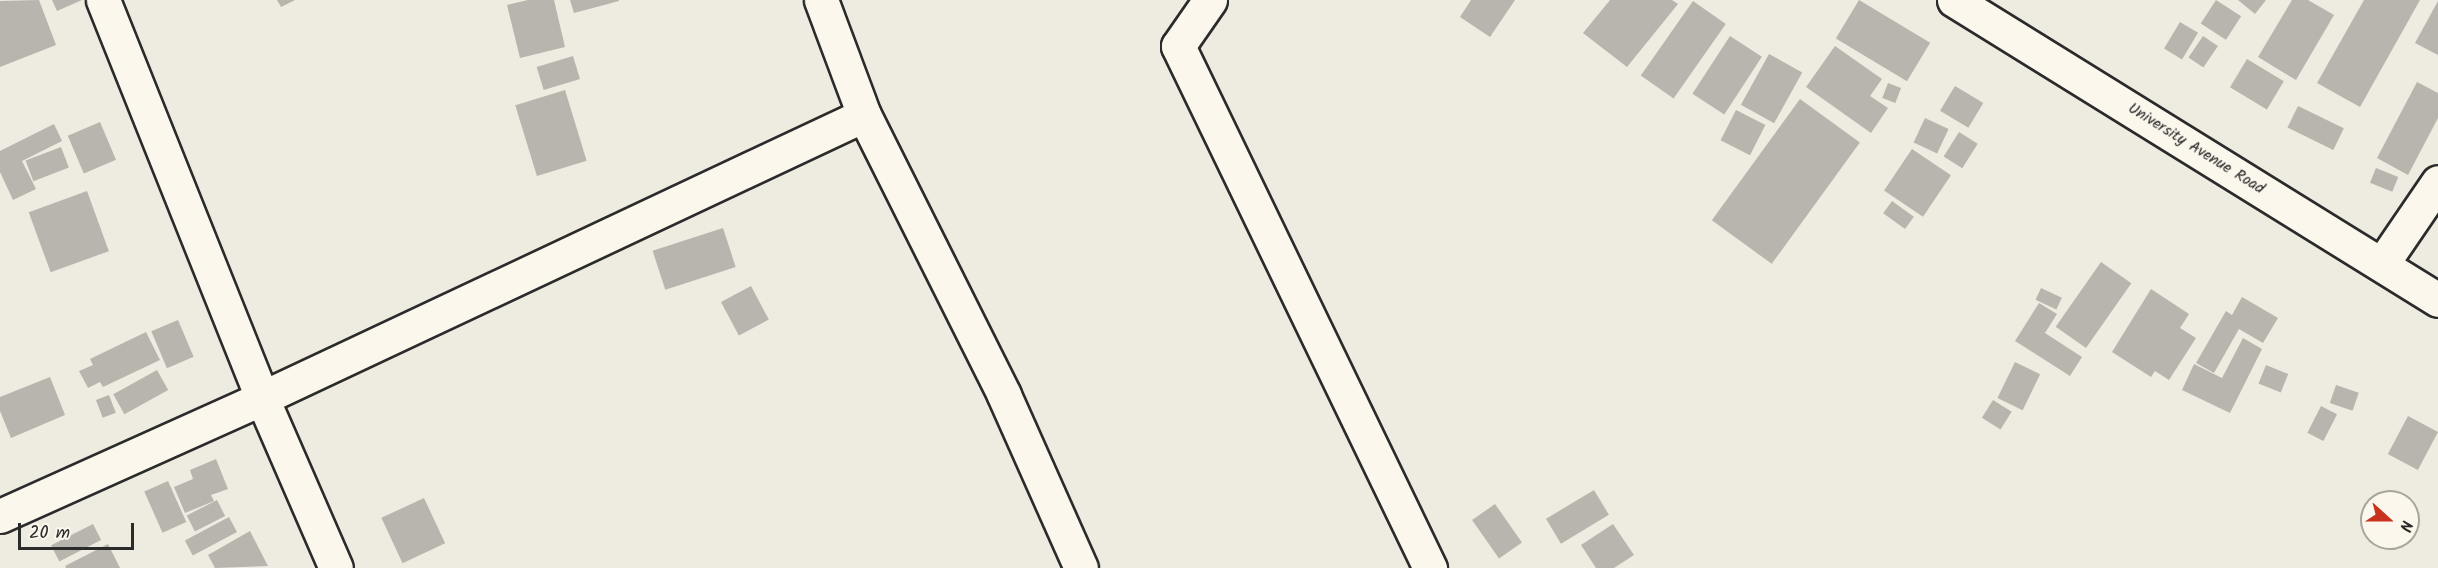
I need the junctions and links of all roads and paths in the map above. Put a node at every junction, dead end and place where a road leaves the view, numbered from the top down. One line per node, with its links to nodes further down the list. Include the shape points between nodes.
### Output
1 (103, 0): 9 (street)
2 (821, 0): 5 (street)
3 (1210, 0): 13 (street, via 1178,46)
4 (1954, 0): 7 (street, University Avenue Road)
5 (864, 115): 9 (street); 12 (street, via 1004,395)
6 (2438, 182): 7 (street)
7 (2382, 264): 8 (street, University Avenue Road)
8 (2438, 300)
9 (262, 399): 10 (street); 11 (street)
10 (0, 516)
11 (336, 568)
12 (1081, 568)
13 (1430, 568)

